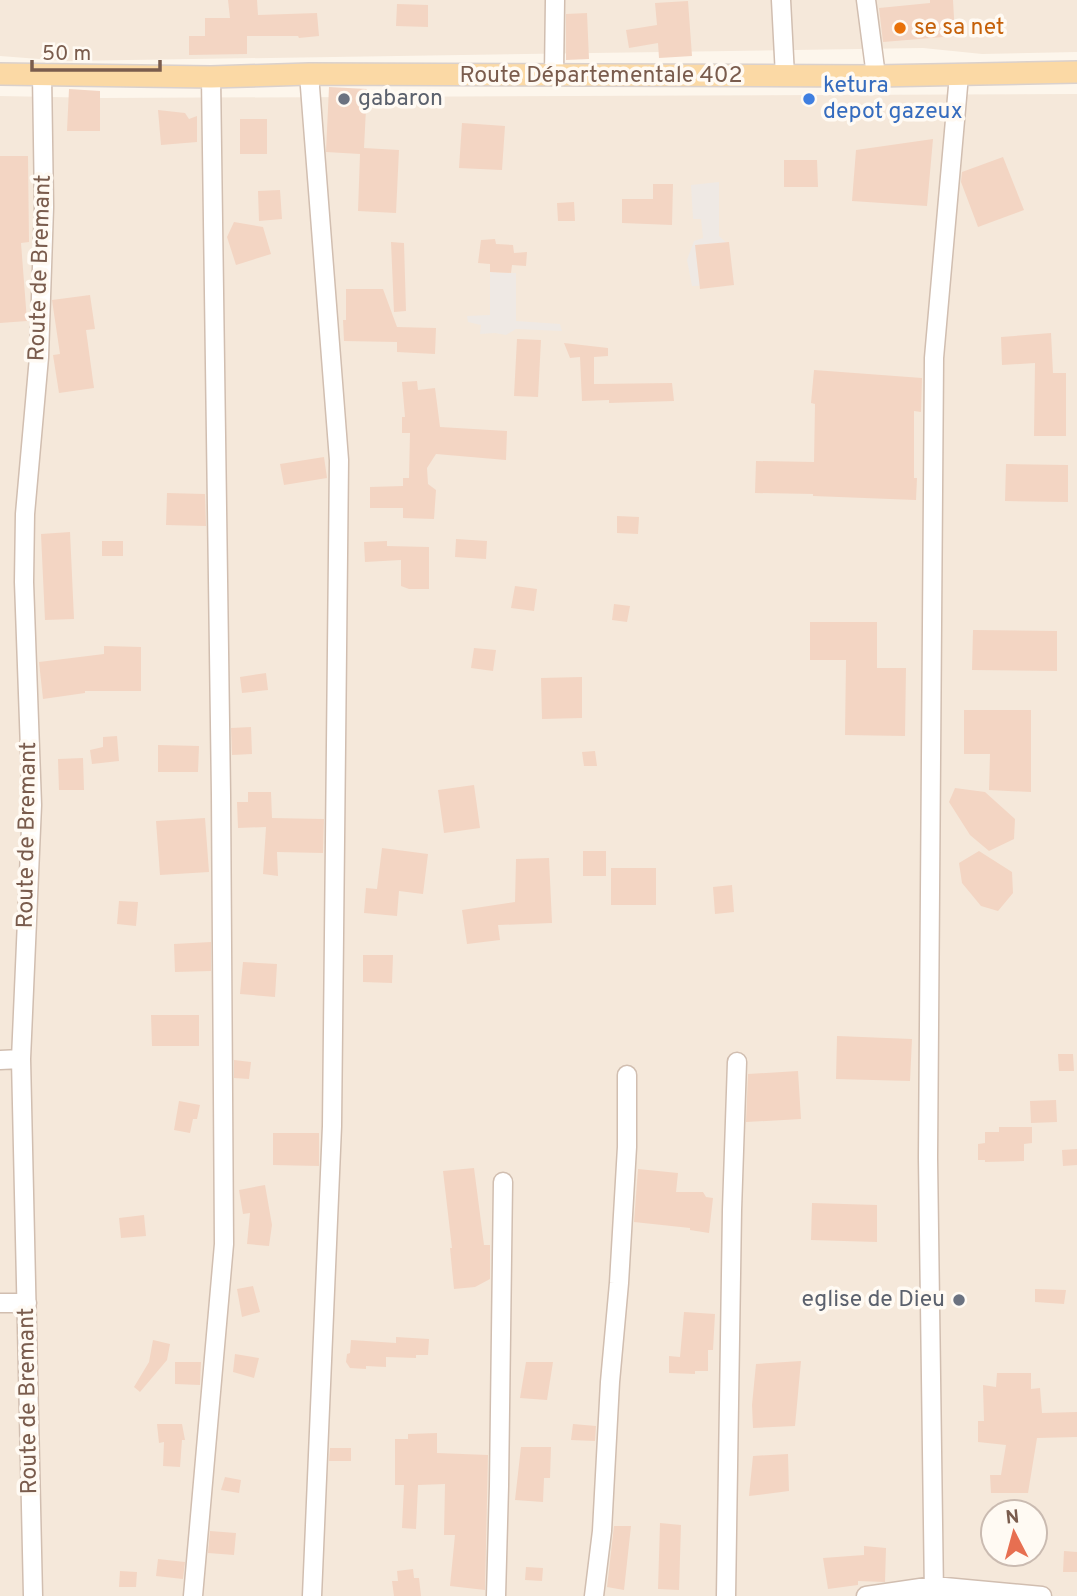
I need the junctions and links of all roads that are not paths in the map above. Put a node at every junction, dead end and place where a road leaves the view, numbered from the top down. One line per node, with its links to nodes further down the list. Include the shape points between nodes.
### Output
1 (555, 0): 8 (street)
2 (781, 0): 10 (street)
3 (866, 0): 11 (street)
4 (1077, 72): 9 (main road, Route Départementale 402)
5 (0, 74): 6 (main road, Route Départementale 402)
6 (41, 74): 12 (main road, Route Départementale 402); 13 (street, Route de Bremant, via 40,343 25,514 32,805)
7 (309, 74): 8 (main road, Route Départementale 402); 12 (main road, Route Départementale 402); 23 (street, via 339,460 331,1126)
8 (554, 75): 10 (main road, Route Départementale 402)
9 (959, 75): 11 (main road, Route Départementale 402); 20 (street, via 934,358 928,1144)
10 (785, 76): 11 (main road, Route Départementale 402)
11 (876, 76)
12 (211, 77): 22 (street, via 224,1244)
13 (21, 1059): 14 (street); 19 (street, Route de Bremant)
14 (0, 1060)
15 (737, 1062): 26 (street)
16 (627, 1075): 25 (street, via 619,1283)
17 (503, 1182): 24 (street)
18 (0, 1303): 19 (street)
19 (27, 1303): 21 (street, Route de Bremant)
20 (934, 1591): 27 (street); 28 (street)
21 (33, 1596)
22 (193, 1596)
23 (312, 1596)
24 (496, 1596)
25 (594, 1596)
26 (726, 1596)
27 (866, 1596)
28 (1042, 1596)

